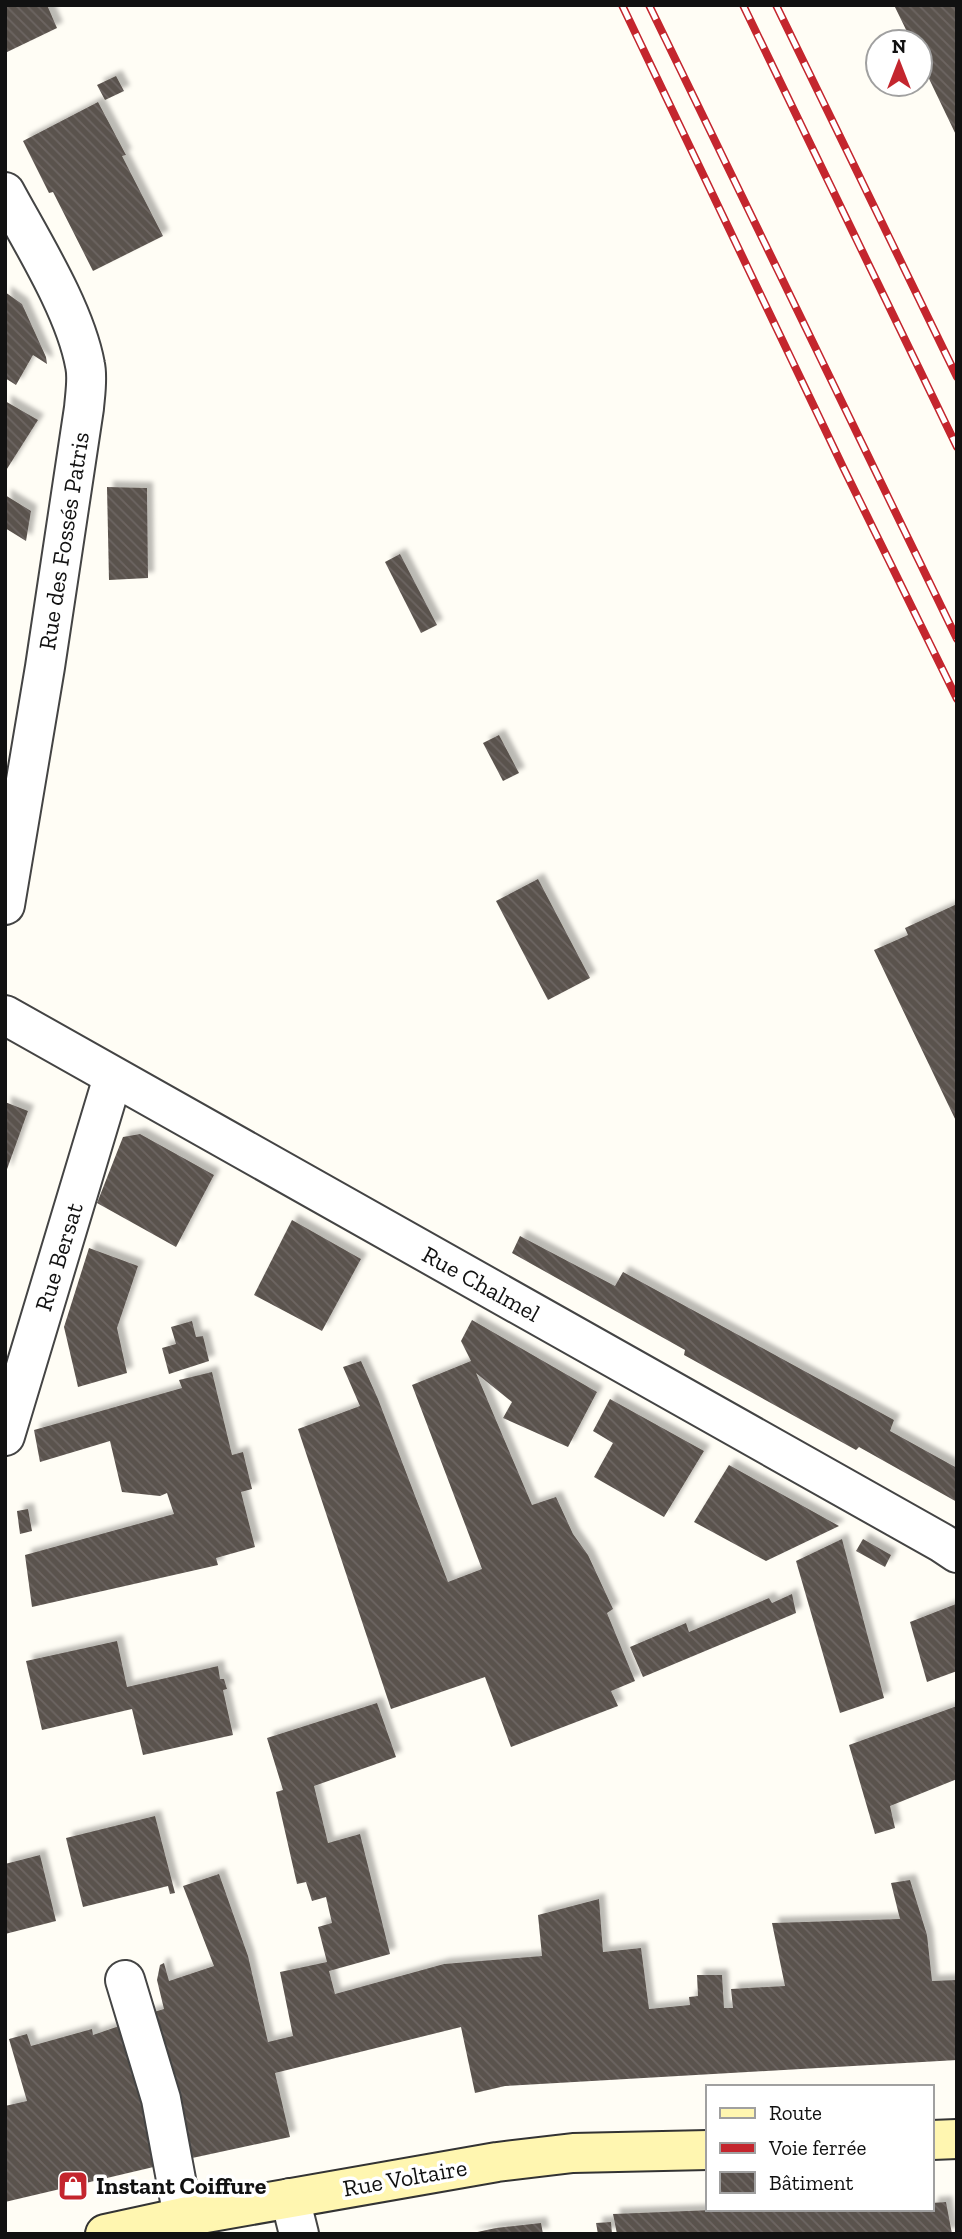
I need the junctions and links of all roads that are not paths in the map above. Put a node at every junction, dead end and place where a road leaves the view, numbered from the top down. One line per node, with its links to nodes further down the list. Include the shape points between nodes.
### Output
1 (5, 192): 2 (street, Rue des Fossés Patris, via 77,333 86,368 84,408)
2 (5, 905)
3 (5, 1015): 4 (street, Rue Chalmel)
4 (113, 1077): 5 (street, Rue Bersat); 6 (street, Rue Chalmel)
5 (5, 1436)
6 (957, 1553)
7 (125, 1980): 12 (street, via 161,2099)
8 (957, 2139): 9 (main road)
9 (934, 2140)
10 (706, 2150): 11 (main road, Rue Voltaire, via 535,2157)
11 (294, 2216): 12 (main road, Rue Voltaire)
12 (183, 2217): 13 (main road, Rue Voltaire)
13 (104, 2234)

